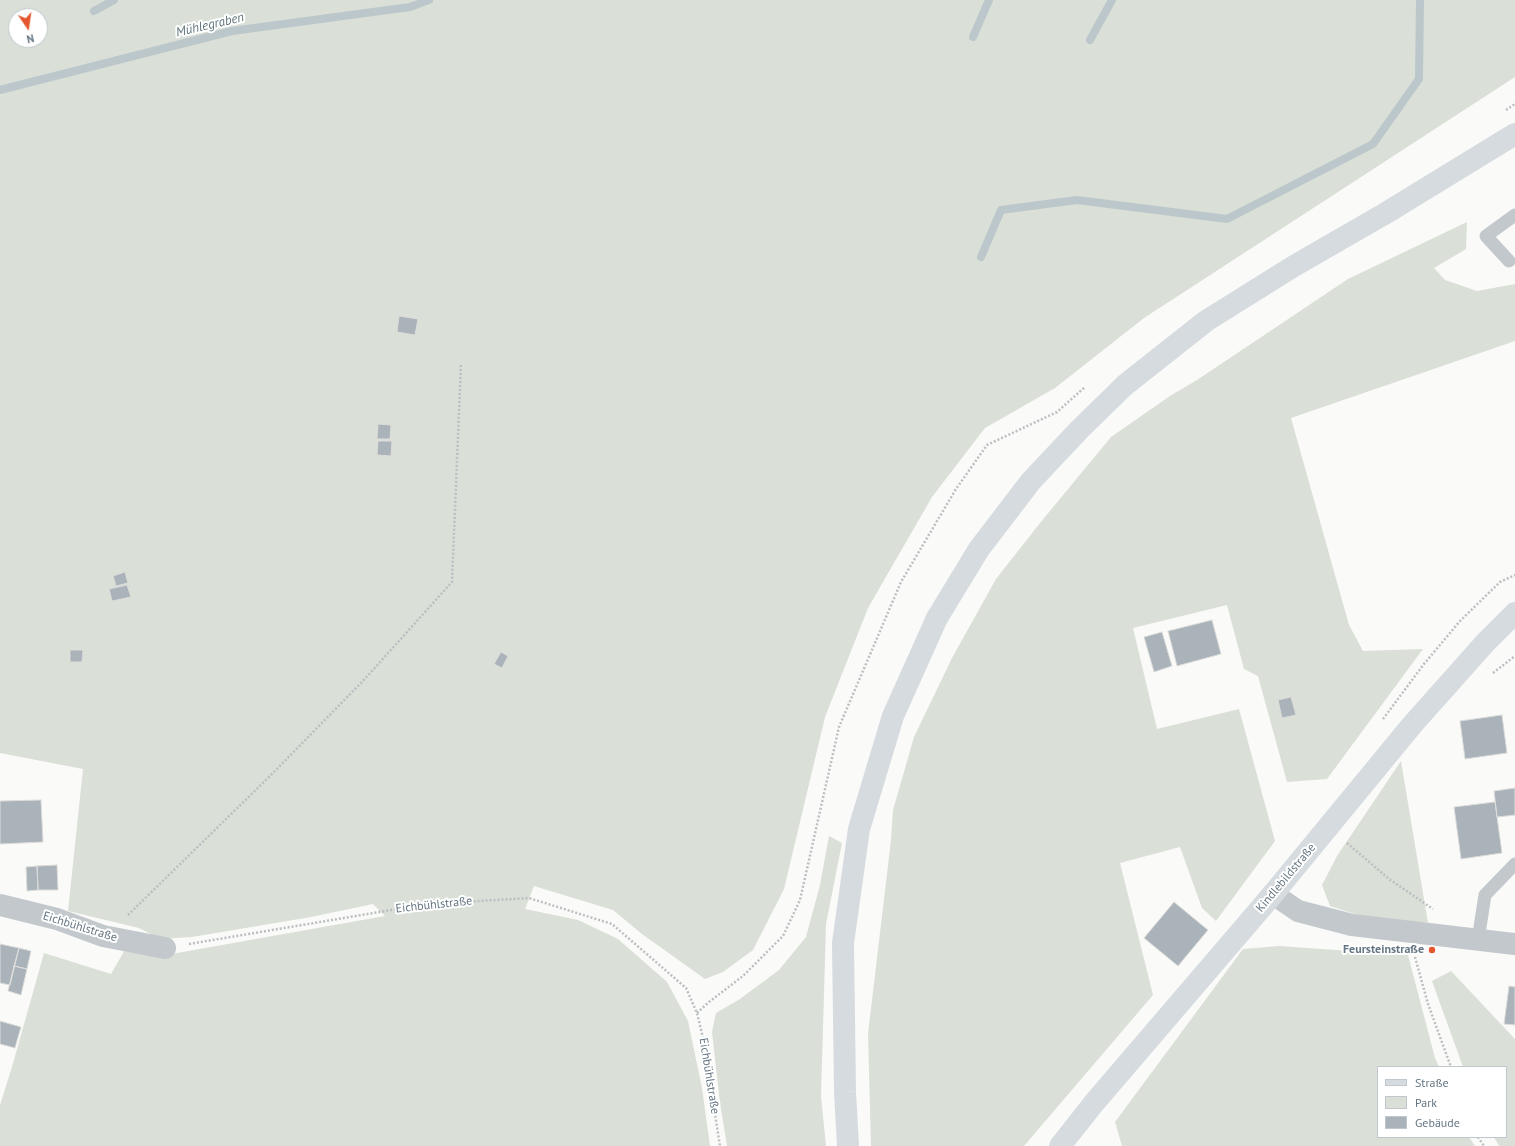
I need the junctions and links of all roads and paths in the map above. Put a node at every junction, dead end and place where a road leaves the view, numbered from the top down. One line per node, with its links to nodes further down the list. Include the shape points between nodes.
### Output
1 (1515, 104): 2 (path)
2 (1502, 113)
3 (1515, 134): 24 (main road, via 1294,266 1206,322 1125,385 1080,429 1031,481 979,548 937,618 893,716 859,829 843,943)
4 (1515, 215): 5 (lane, via 1486,236)
5 (1509, 261)
6 (461, 364): 17 (path, via 452,582 362,682 269,777 137,908)
7 (1091, 383): 21 (path, via 1056,412 987,445 956,489 901,582 839,727 800,900 783,936 743,976)
8 (1515, 613): 13 (main road, Kindlebildstraße, via 1412,725)
9 (1515, 656): 10 (path)
10 (1487, 678)
11 (1350, 836): 15 (path, via 1346,842 1389,879)
12 (1515, 864): 18 (lane, via 1485,895)
13 (1273, 894): 16 (street, via 1298,911 1352,925); 25 (main road, Kindlebildstraße)
14 (0, 905): 17 (street, Eichbühlstraße, via 57,919)
15 (1437, 912)
16 (1408, 932): 18 (street); 22 (path, via 1428,1004)
17 (103, 936): 20 (street, Eichbühlstraße)
18 (1478, 940): 19 (street)
19 (1515, 944)
20 (165, 948): 21 (path, Eichbühlstraße, via 427,904 529,898 612,924 686,988)
21 (697, 1013): 23 (path, Eichbühlstraße)
22 (1451, 1066)
23 (720, 1146)
24 (848, 1146)
25 (1060, 1146)

